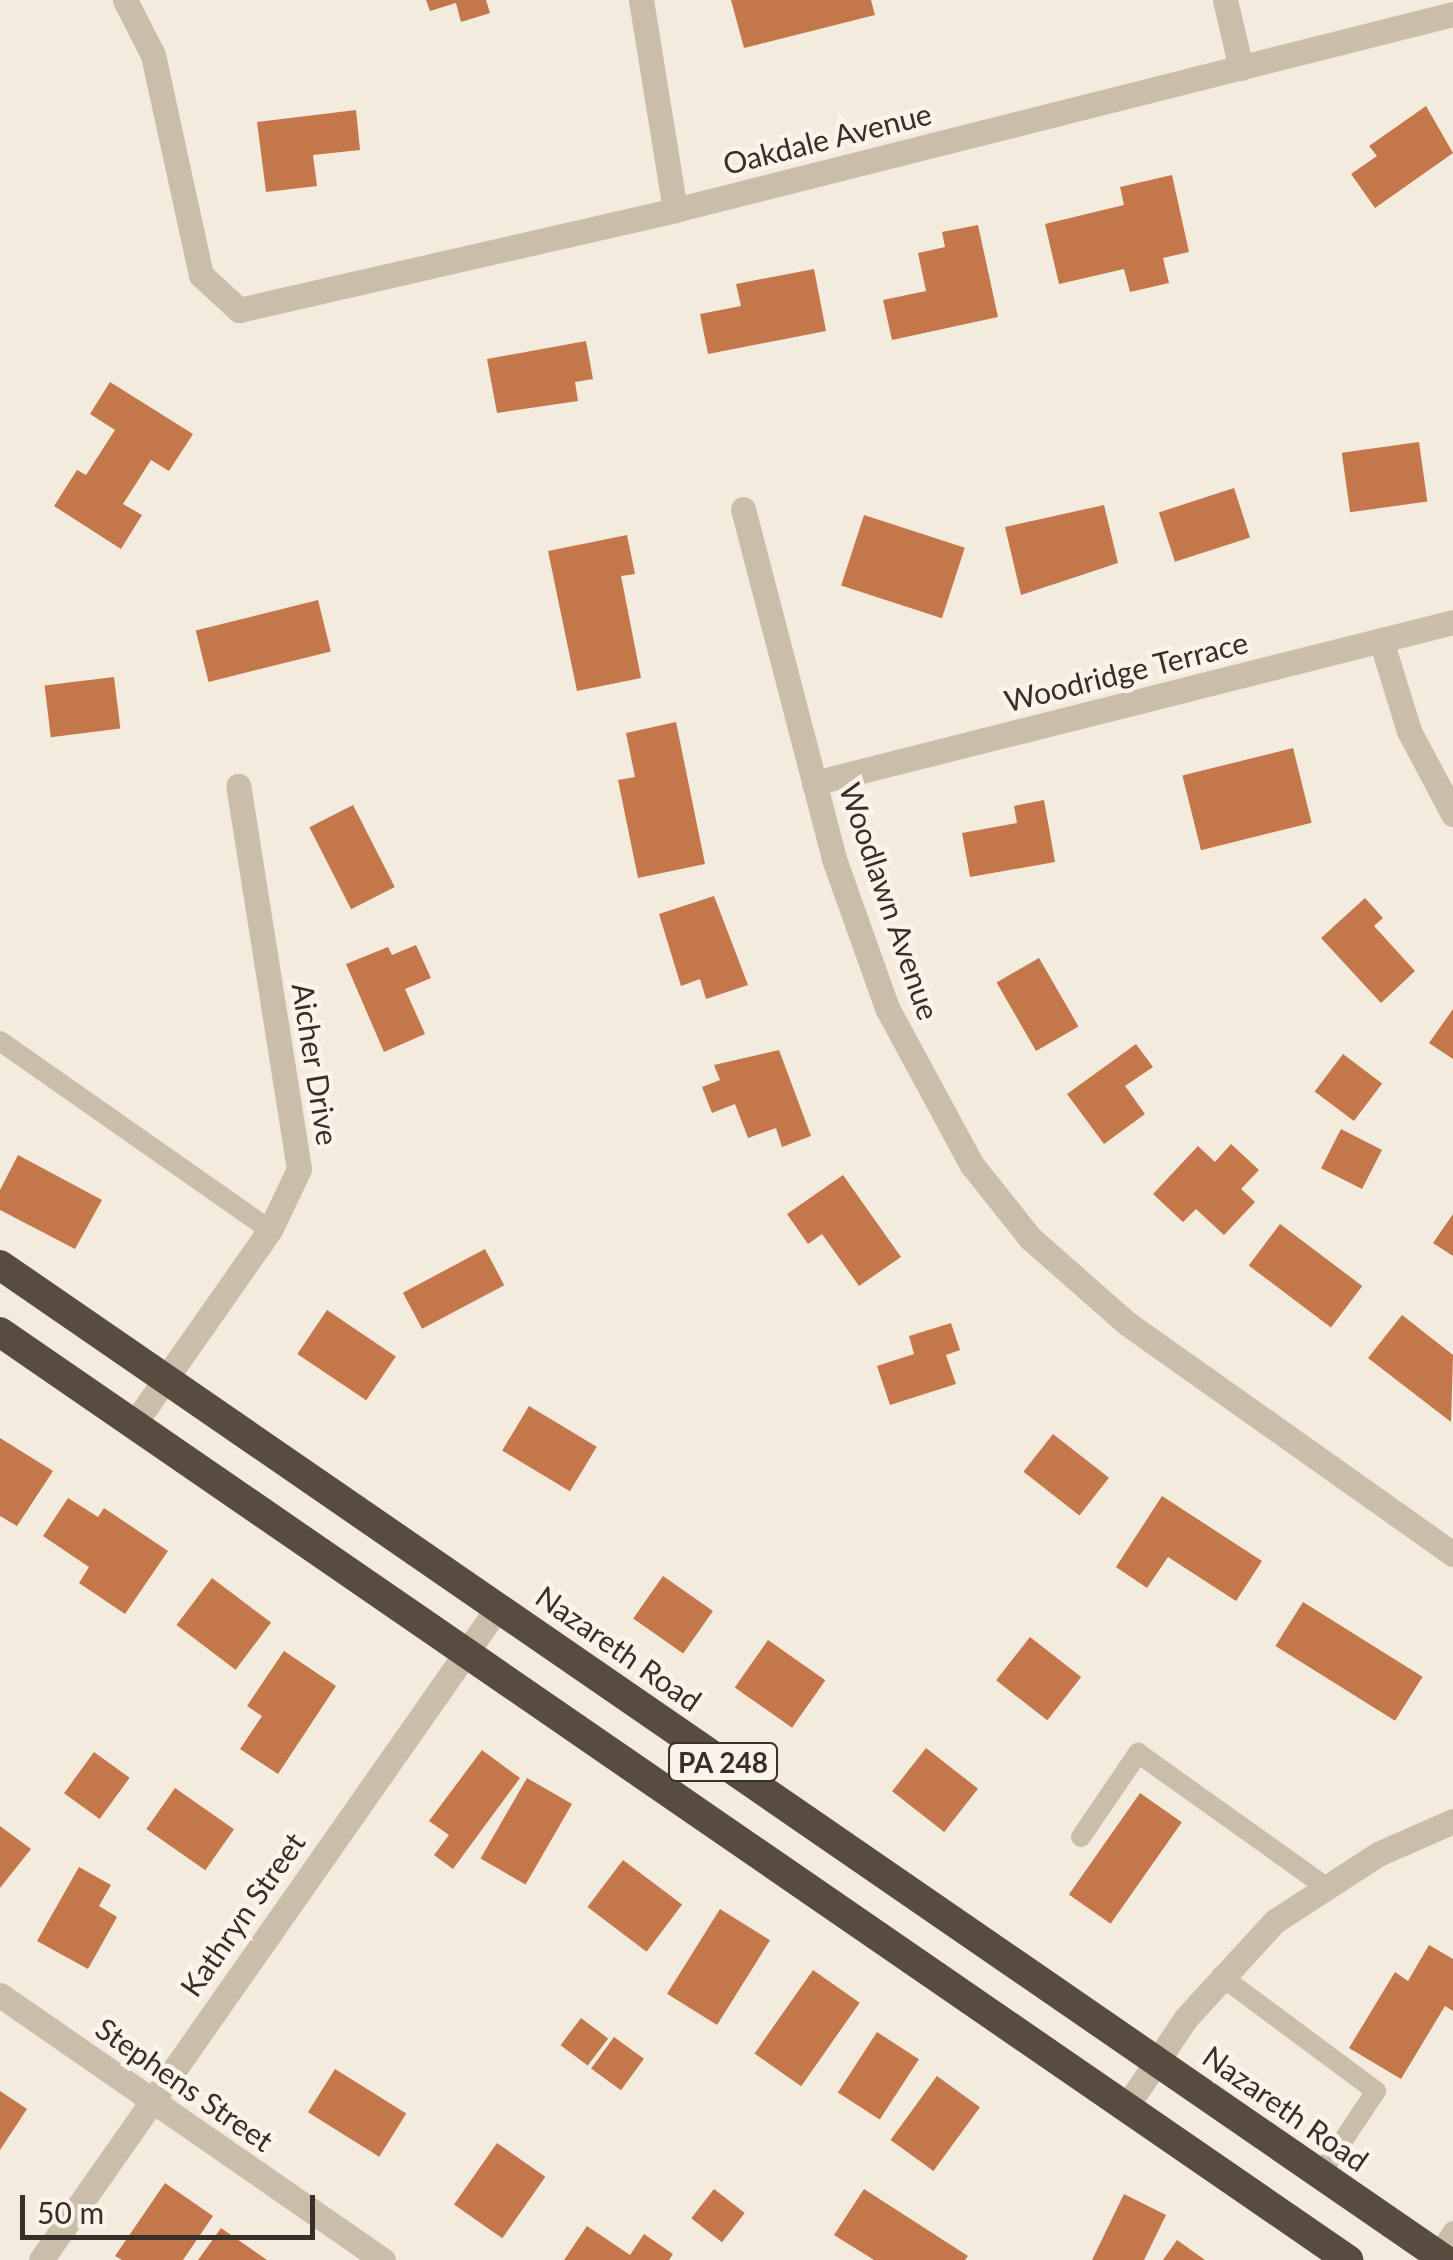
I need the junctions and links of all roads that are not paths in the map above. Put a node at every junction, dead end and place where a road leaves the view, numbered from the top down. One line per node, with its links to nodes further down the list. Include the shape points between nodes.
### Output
1 (125, 0): 6 (street, Oakdale Avenue, via 153,55 201,276 240,310)
2 (641, 0): 6 (street)
3 (1226, 0): 5 (street)
4 (1453, 14): 5 (street, Oakdale Avenue)
5 (1240, 68): 6 (street, Oakdale Avenue)
6 (676, 210)
7 (744, 509): 10 (street, Woodlawn Avenue)
8 (1453, 622): 9 (street, Woodridge Terrace)
9 (1381, 640): 10 (street, Woodridge Terrace); 12 (street, via 1409,730)
10 (814, 782): 19 (street, Woodlawn Avenue, via 887,1008 972,1165 1030,1238 1128,1324)
11 (238, 786): 14 (street, Aicher Drive, via 299,1169)
12 (1453, 814)
13 (0, 1041): 14 (lane)
14 (270, 1230): 17 (street, Aicher Drive)
15 (0, 1265): 17 (highway, Nazareth Road / PA 248)
16 (0, 1332): 18 (highway, PA 248)
17 (165, 1378): 18 (street, Aicher Drive); 20 (highway, Nazareth Road / PA 248)
18 (134, 1424): 21 (highway, PA 248)
19 (1453, 1554)
20 (498, 1607): 21 (street, Kathryn Street); 27 (highway, Nazareth Road / PA 248)
21 (467, 1652): 28 (street, Kathryn Street); 29 (highway, PA 248)
22 (1453, 1821): 24 (street, via 1378,1854)
23 (1081, 1837): 24 (lane, via 1138,1753)
24 (1326, 1888): 25 (street, via 1276,1921)
25 (1221, 1976): 27 (street); 30 (lane, via 1376,2091)
26 (0, 1995): 28 (street, Stephens Street)
27 (1157, 2062): 29 (street); 30 (highway, Nazareth Road / PA 248)
28 (150, 2100): 32 (street, Kathryn Street); 33 (street, Stephens Street)
29 (1126, 2108): 34 (highway, PA 248)
30 (1320, 2174): 31 (highway, Nazareth Road / PA 248)
31 (1445, 2249)
32 (41, 2260)
33 (383, 2260)
34 (1348, 2260)

